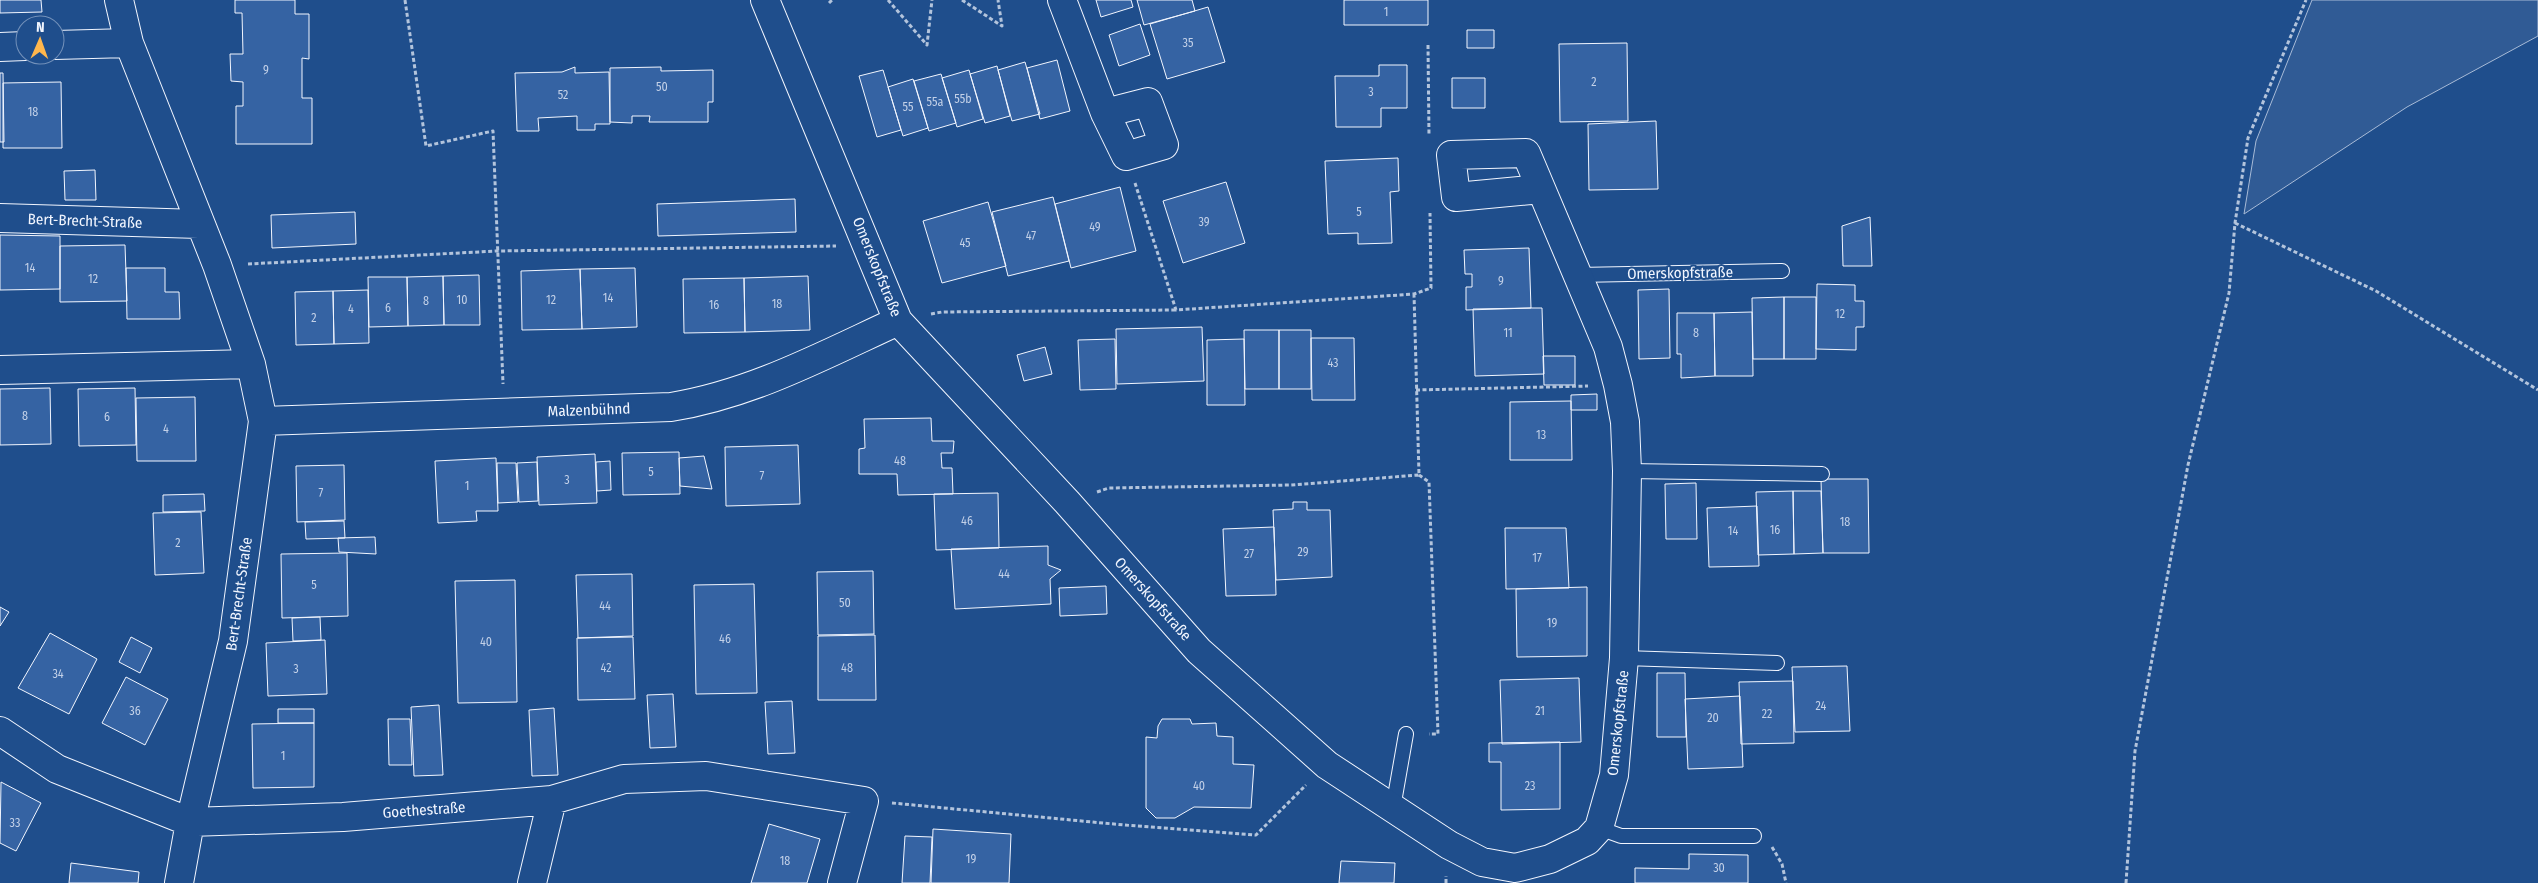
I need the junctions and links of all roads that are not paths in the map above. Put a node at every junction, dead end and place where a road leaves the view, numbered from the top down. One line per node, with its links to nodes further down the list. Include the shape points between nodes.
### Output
1 (119, 0): 4 (street, Bert-Brecht-Straße)
2 (765, 0): 14 (street, Omerskopfstraße)
3 (1062, 0): 8 (street)
4 (130, 43): 5 (street); 11 (street, Bert-Brecht-Straße)
5 (65, 45)
6 (15, 46): 7 (street)
7 (0, 47)
8 (1105, 113): 8 (street, via 1126,156 1164,146 1148,102)
9 (1541, 189): 13 (street, Omerskopfstraße)
10 (0, 218): 11 (street, Bert-Brecht-Straße)
11 (199, 224): 15 (street, Bert-Brecht-Straße)
12 (1782, 271): 13 (lane, Omerskopfstraße)
13 (1578, 275): 18 (street, Omerskopfstraße, via 1608,347 1618,385 1625,422)
14 (898, 321): 17 (street, Malzenbühnd, via 769,380 706,402 671,408); 25 (street, Omerskopfstraße, via 1067,502 1199,651 1327,766)
15 (251, 364): 16 (street); 17 (street, Bert-Brecht-Straße)
16 (0, 370)
17 (263, 421): 26 (street, Bert-Brecht-Straße, via 233,641)
18 (1627, 471): 19 (lane); 20 (street, Omerskopfstraße)
19 (1822, 474)
20 (1624, 658): 21 (lane, Omerskopfstraße); 27 (street, Omerskopfstraße, via 1614,776)
21 (1777, 663)
22 (0, 731): 26 (street, Goethestraße, via 57,769)
23 (1406, 734): 25 (lane)
24 (552, 800): 26 (street, Goethestraße, via 344,816); 30 (street); 31 (street, Goethestraße, via 624,779 706,776 864,801)
25 (1393, 808): 27 (street, Omerskopfstraße, via 1449,846 1482,862 1515,868 1550,859 1587,841)
26 (190, 822): 29 (street, Bert-Brecht-Straße)
27 (1599, 828): 28 (lane, via 1621,836)
28 (1754, 836)
29 (179, 883)
30 (532, 883)
31 (842, 883)

